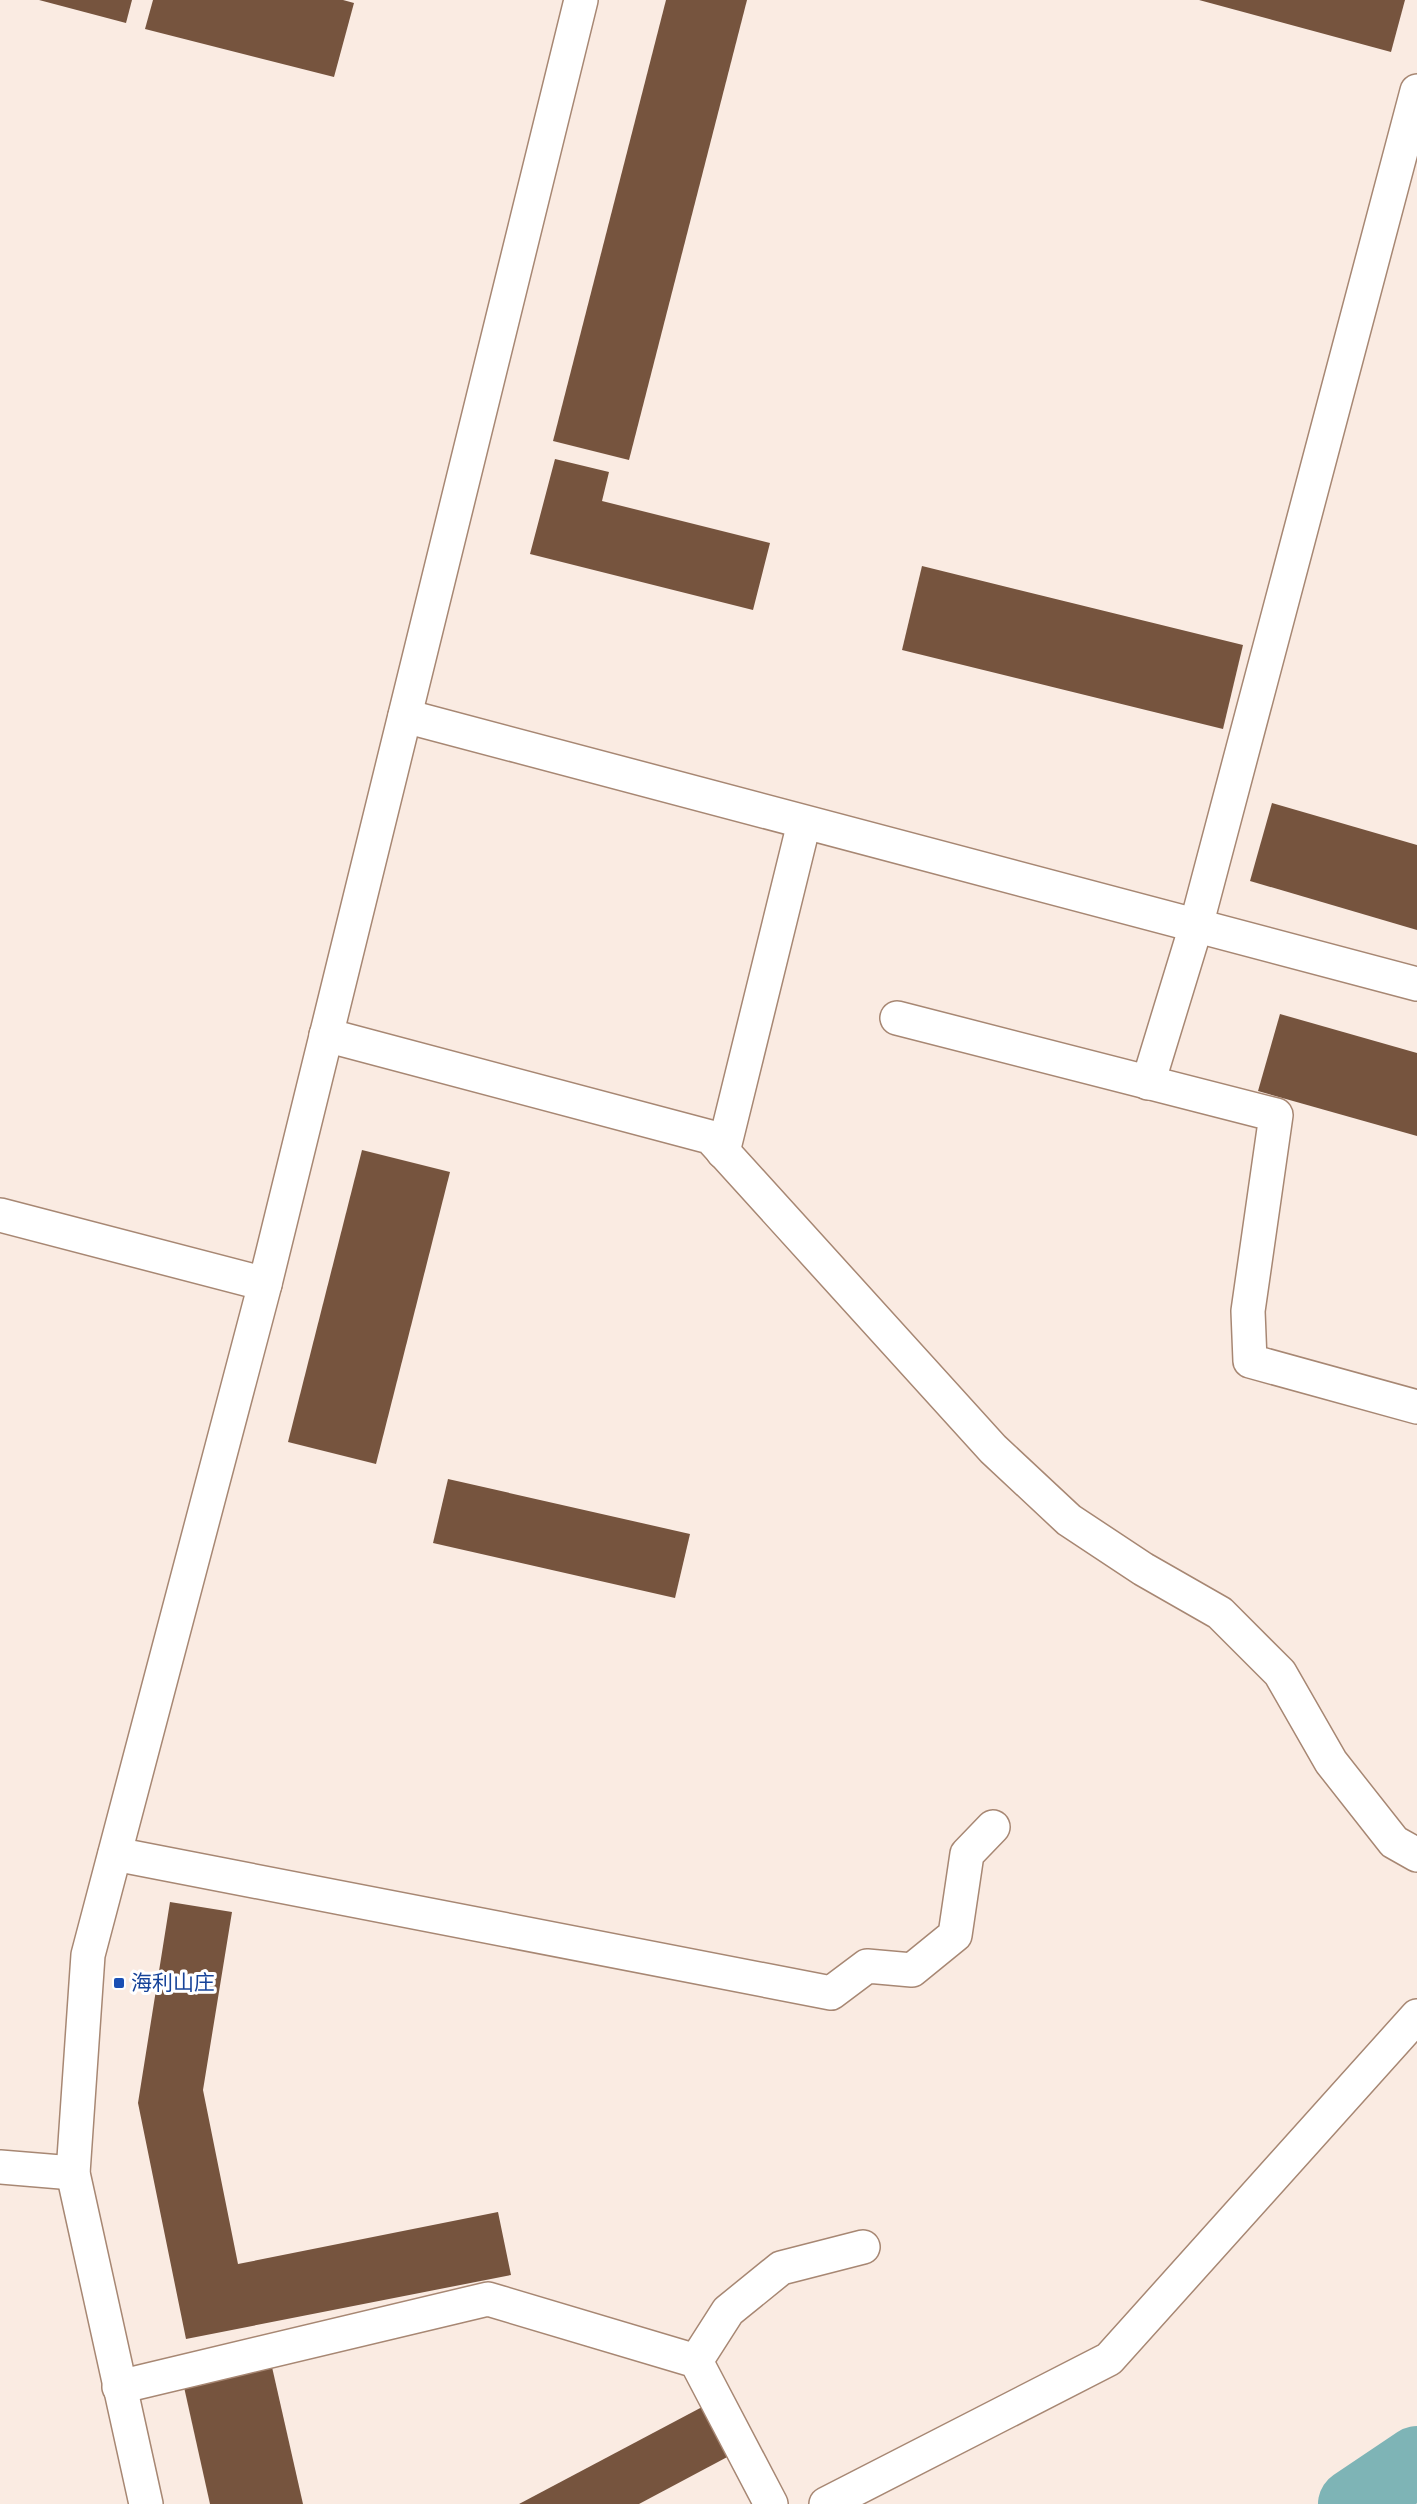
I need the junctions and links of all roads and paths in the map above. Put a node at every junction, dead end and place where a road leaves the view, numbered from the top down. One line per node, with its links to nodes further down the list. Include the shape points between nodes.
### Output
1 (581, 0): 3 (street)
2 (1417, 91): 5 (street)
3 (405, 716): 4 (street); 8 (street)
4 (804, 823): 5 (street); 10 (street)
5 (1196, 926): 6 (street); 9 (street)
6 (1417, 984)
7 (897, 1018): 9 (street)
8 (326, 1035): 10 (street, via 710,1137); 12 (street)
9 (1148, 1083): 13 (street, via 1276,1115 1248,1311 1250,1361)
10 (723, 1152): 16 (street, via 993,1449 1070,1520 1143,1569 1220,1613 1280,1673 1331,1762 1394,1842)
11 (0, 1215): 12 (street)
12 (265, 1284): 15 (street)
13 (1417, 1407)
14 (993, 1827): 15 (street, via 967,1854 956,1935 912,1970 867,1966 831,1994)
15 (115, 1854): 19 (street, via 88,1955)
16 (1417, 1855)
17 (1417, 2016): 25 (street, via 1108,2359)
18 (0, 2167): 19 (street)
19 (73, 2173): 22 (street)
20 (863, 2247): 21 (street, via 781,2268 728,2311)
21 (696, 2361): 22 (street, via 488,2299); 24 (street)
22 (119, 2386): 23 (street)
23 (146, 2504)
24 (771, 2504)
25 (826, 2504)

